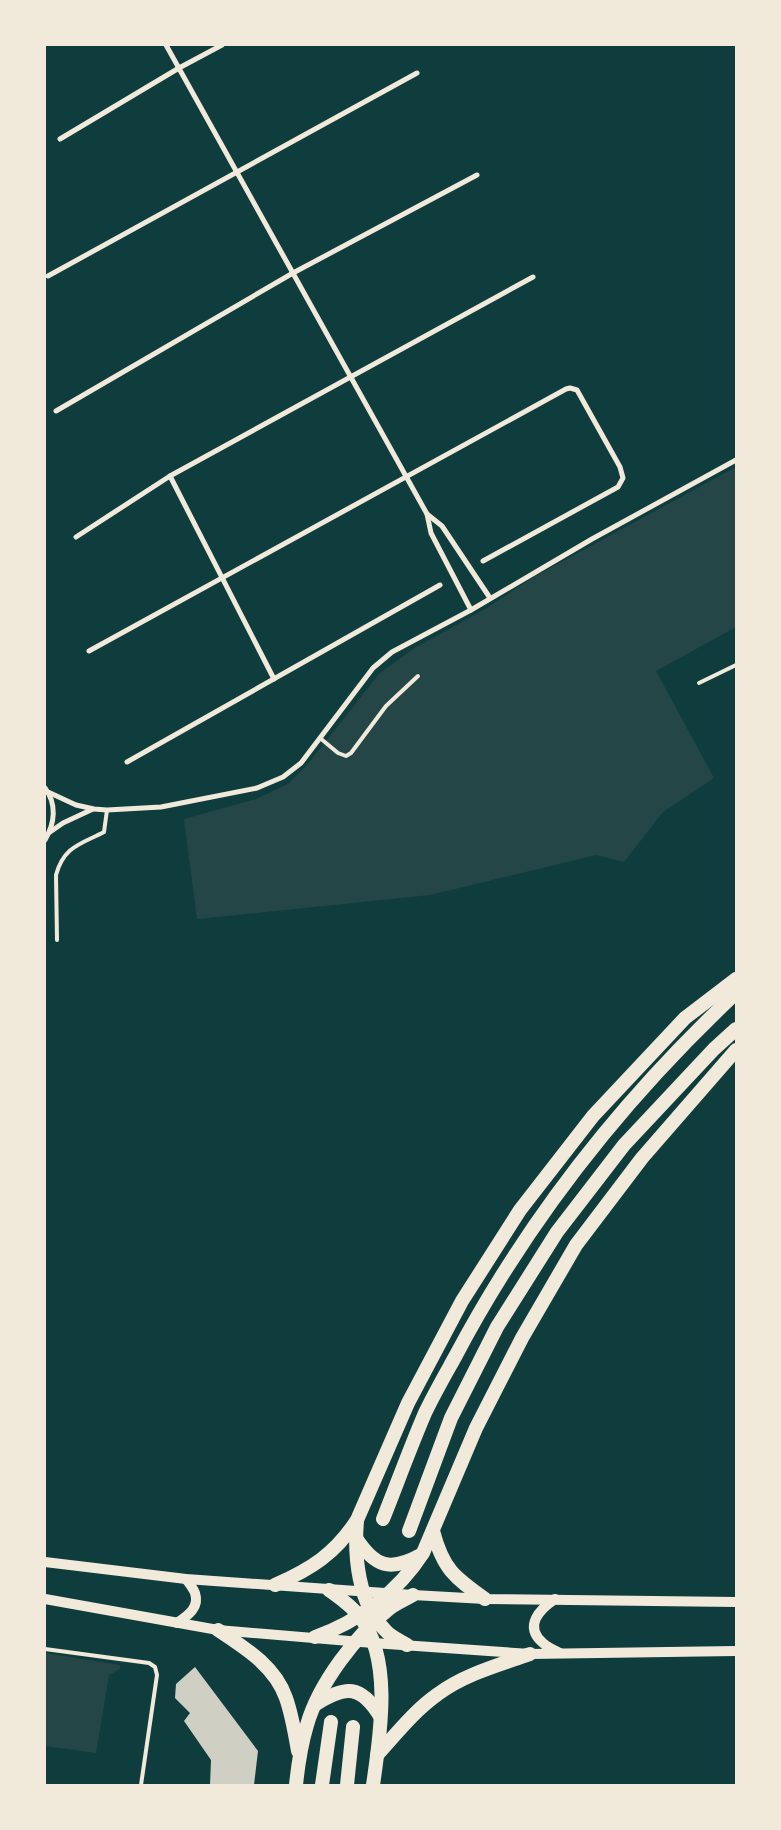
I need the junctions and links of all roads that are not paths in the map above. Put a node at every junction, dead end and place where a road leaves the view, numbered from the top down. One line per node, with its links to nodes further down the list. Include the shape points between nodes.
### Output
1 (166, 45): 3 (street)
2 (222, 45): 3 (street)
3 (179, 68): 5 (street); 6 (street)
4 (417, 73): 6 (street)
5 (60, 139)
6 (237, 171): 8 (street); 9 (street)
7 (477, 175): 8 (street)
8 (293, 273): 11 (street); 12 (street)
9 (48, 276)
10 (533, 276): 11 (street)
11 (351, 376): 14 (street); 15 (street)
12 (56, 411)
13 (736, 460): 21 (street)
14 (170, 476): 17 (street); 19 (street)
15 (406, 477): 16 (street); 18 (street, via 566,389 577,390 620,467 622,478 618,487); 19 (street)
16 (427, 514): 21 (street, via 442,526); 22 (street, via 431,533)
17 (76, 537)
18 (483, 561)
19 (222, 578): 23 (street); 26 (street)
20 (440, 585): 26 (street)
21 (490, 598): 22 (street)
22 (471, 610): 28 (street, via 392,652 373,668)
23 (89, 650)
24 (736, 665): 27 (lane)
25 (418, 676): 28 (lane, via 386,706 351,753 346,756 338,753)
26 (274, 679): 29 (street)
27 (699, 683)
28 (320, 738): 32 (street, via 301,763 283,777 257,788 161,807)
29 (127, 762)
30 (47, 790): 31 (street); 33 (street, via 54,818)
31 (94, 809): 32 (street); 33 (street)
32 (107, 810): 35 (lane, via 104,832 77,843 59,865 56,875)
33 (50, 832): 34 (street)
34 (45, 840)
35 (57, 940)
36 (736, 978): 41 (highway, via 685,1018 593,1116 520,1210 462,1301 412,1395)
37 (736, 993): 40 (highway, via 698,1029 606,1131 536,1222 478,1314 425,1412)
38 (736, 1029): 42 (highway, via 624,1145 557,1232 497,1327 456,1409)
39 (736, 1050): 43 (highway, via 642,1158 576,1246 522,1338 476,1428)
40 (383, 1519)
41 (357, 1520): 44 (highway); 48 (highway, via 346,1538 323,1559)
42 (409, 1531)
43 (433, 1531): 45 (highway); 54 (highway, via 447,1568)
44 (356, 1538): 45 (highway, via 366,1553 378,1562 394,1566); 50 (highway)
45 (424, 1553): 51 (highway)
46 (45, 1562): 47 (main road)
47 (186, 1579): 48 (main road); 58 (main road, via 195,1592 196,1601 188,1616)
48 (275, 1585): 49 (main road)
49 (329, 1590): 50 (main road); 57 (highway)
50 (364, 1591): 51 (main road); 57 (highway)
51 (388, 1593): 52 (main road); 57 (highway)
52 (414, 1595): 54 (main road); 57 (highway)
53 (45, 1599): 58 (main road)
54 (485, 1599): 55 (main road)
55 (555, 1599): 56 (main road); 67 (main road, via 542,1608 534,1626 535,1634 543,1644)
56 (736, 1602)
57 (368, 1618): 60 (highway); 61 (highway); 62 (highway); 63 (highway)
58 (177, 1623): 59 (main road)
59 (218, 1630): 60 (main road); 73 (highway, via 265,1664 278,1679 286,1697)
60 (315, 1637): 61 (main road)
61 (357, 1641): 62 (main road); 68 (highway, via 335,1668)
62 (373, 1643): 63 (main road); 69 (highway, via 382,1677)
63 (407, 1645): 66 (main road)
64 (45, 1649): 74 (lane, via 149,1663 155,1667 157,1675)
65 (736, 1651): 67 (main road)
66 (530, 1654): 67 (main road); 72 (highway, via 476,1672 438,1694 402,1726)
67 (560, 1654)
68 (315, 1704): 69 (highway, via 332,1693 356,1692 366,1696); 73 (highway)
69 (380, 1716): 72 (highway)
70 (331, 1722): 76 (highway)
71 (354, 1727): 77 (highway)
72 (377, 1755): 78 (highway)
73 (299, 1757): 75 (highway)
74 (141, 1785)
75 (296, 1785)
76 (322, 1785)
77 (347, 1785)
78 (372, 1785)

